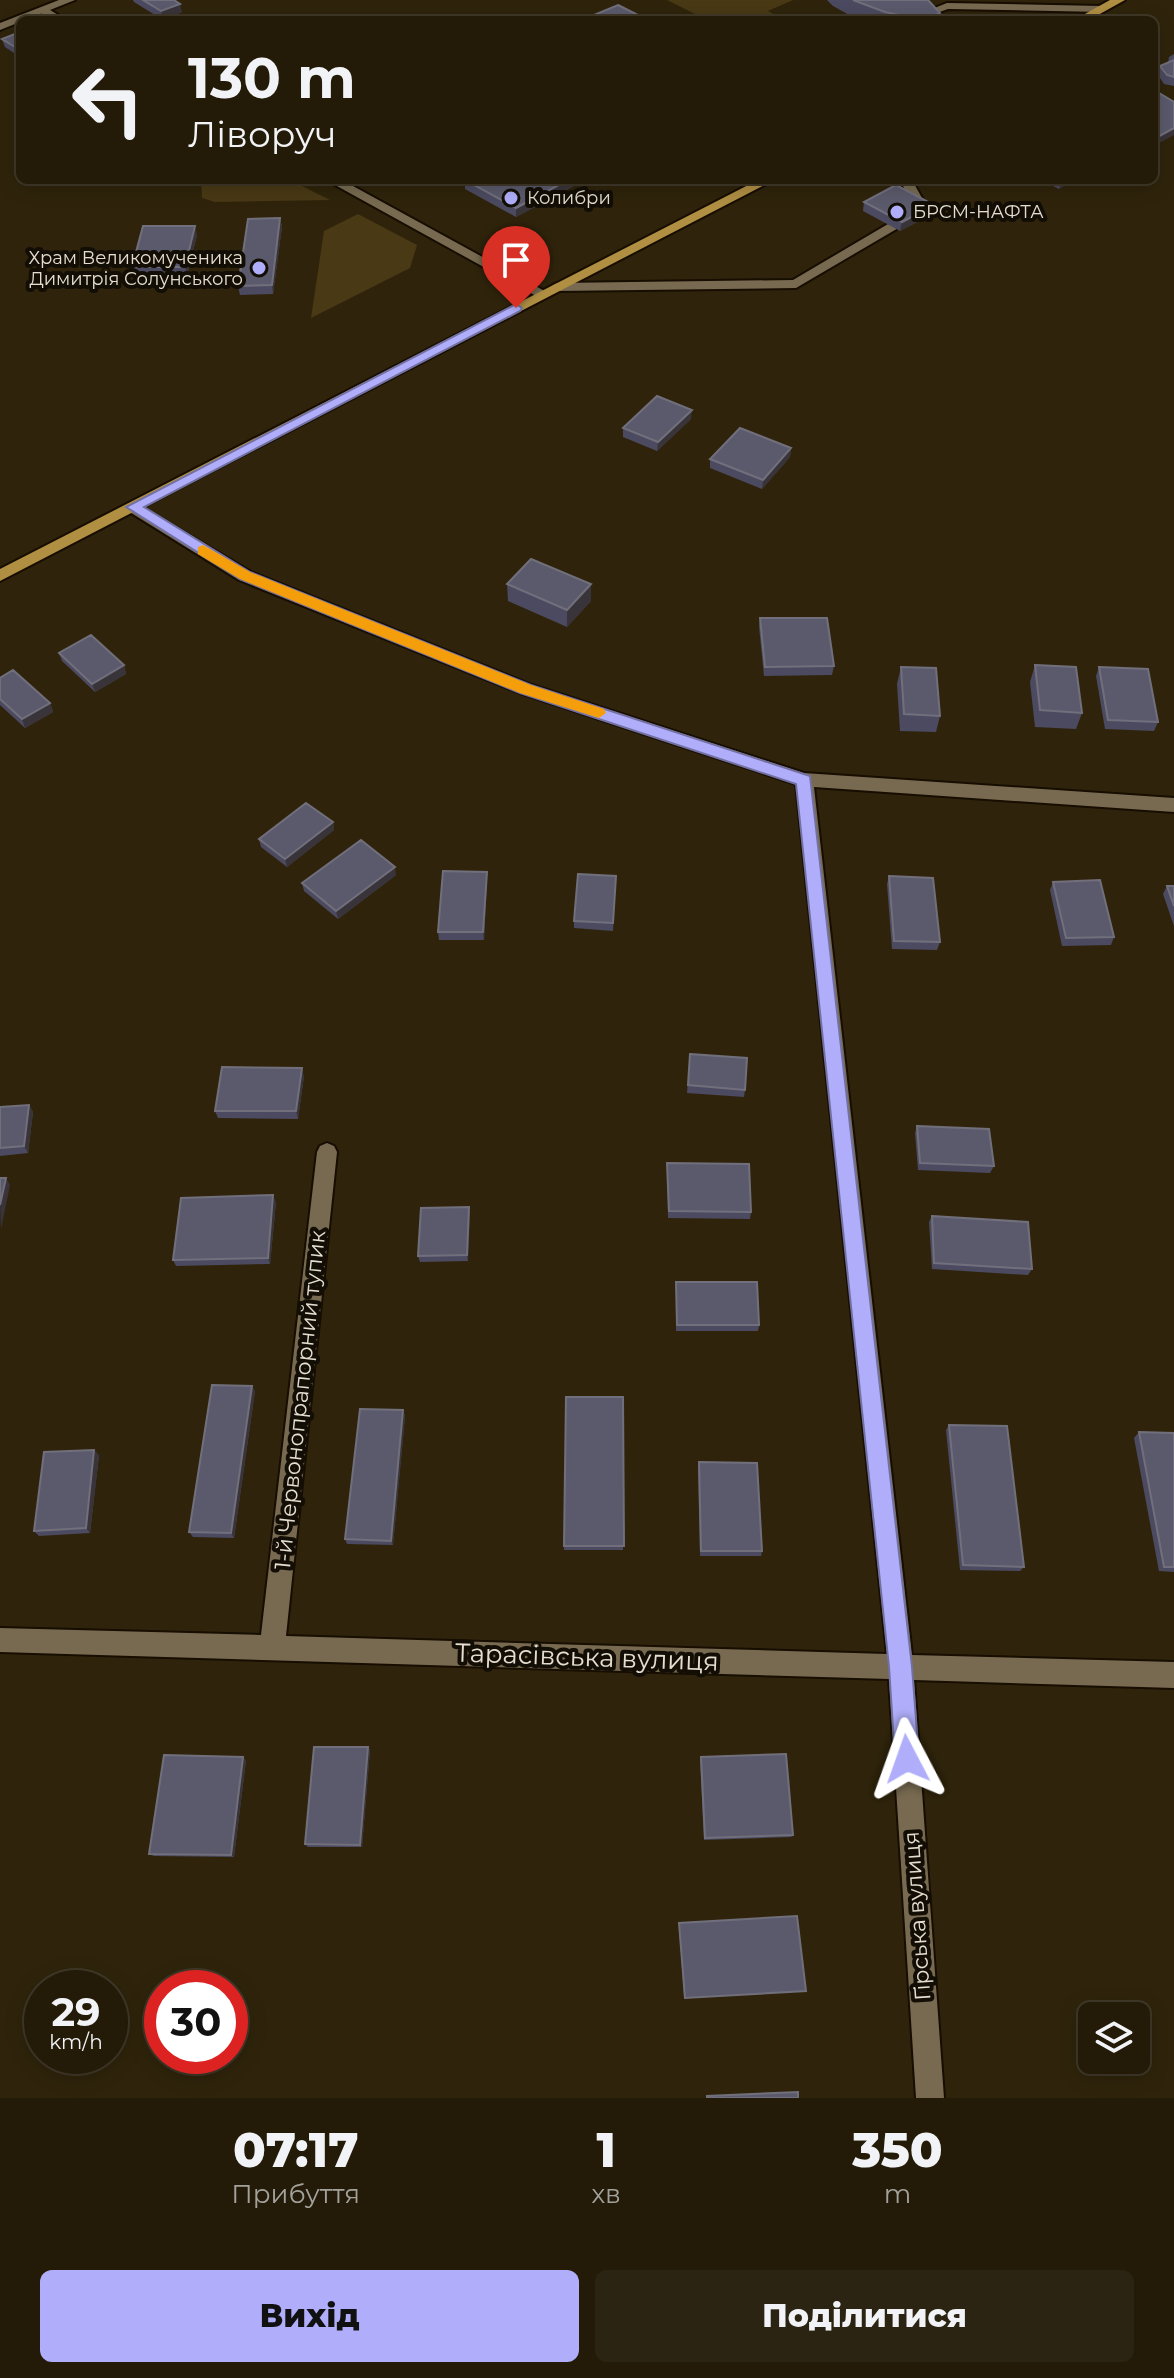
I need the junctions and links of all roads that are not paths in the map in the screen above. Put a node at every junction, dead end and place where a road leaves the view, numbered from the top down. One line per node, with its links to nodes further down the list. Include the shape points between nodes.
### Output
1 (26, 0): 5 (street)
2 (69, 0): 5 (street)
3 (1119, 0): 4 (main road)
4 (1102, 9): 6 (street, via 947,6); 9 (main road)
5 (43, 10): 7 (street); 8 (street)
6 (923, 15)
7 (28, 16)
8 (53, 16)
9 (1088, 16)
10 (340, 184): 15 (street)
11 (760, 184): 15 (main road)
12 (908, 184): 13 (street)
13 (920, 207)
14 (893, 227): 15 (street, via 796,284)
15 (550, 290): 16 (main road)
16 (133, 507): 17 (main road); 18 (street, via 245,576 526,689)
17 (0, 576)
18 (804, 780): 19 (street); 23 (street, Гірська вулиця)
19 (1174, 805)
20 (327, 1152): 22 (street, 1-й Червонопрапорний тупик)
21 (0, 1640): 22 (street, Тарасівська вулиця)
22 (272, 1648): 23 (street, Тарасівська вулиця)
23 (901, 1667): 24 (street, Тарасівська вулиця); 25 (street, Гірська вулиця)
24 (1174, 1675)
25 (930, 2098)

